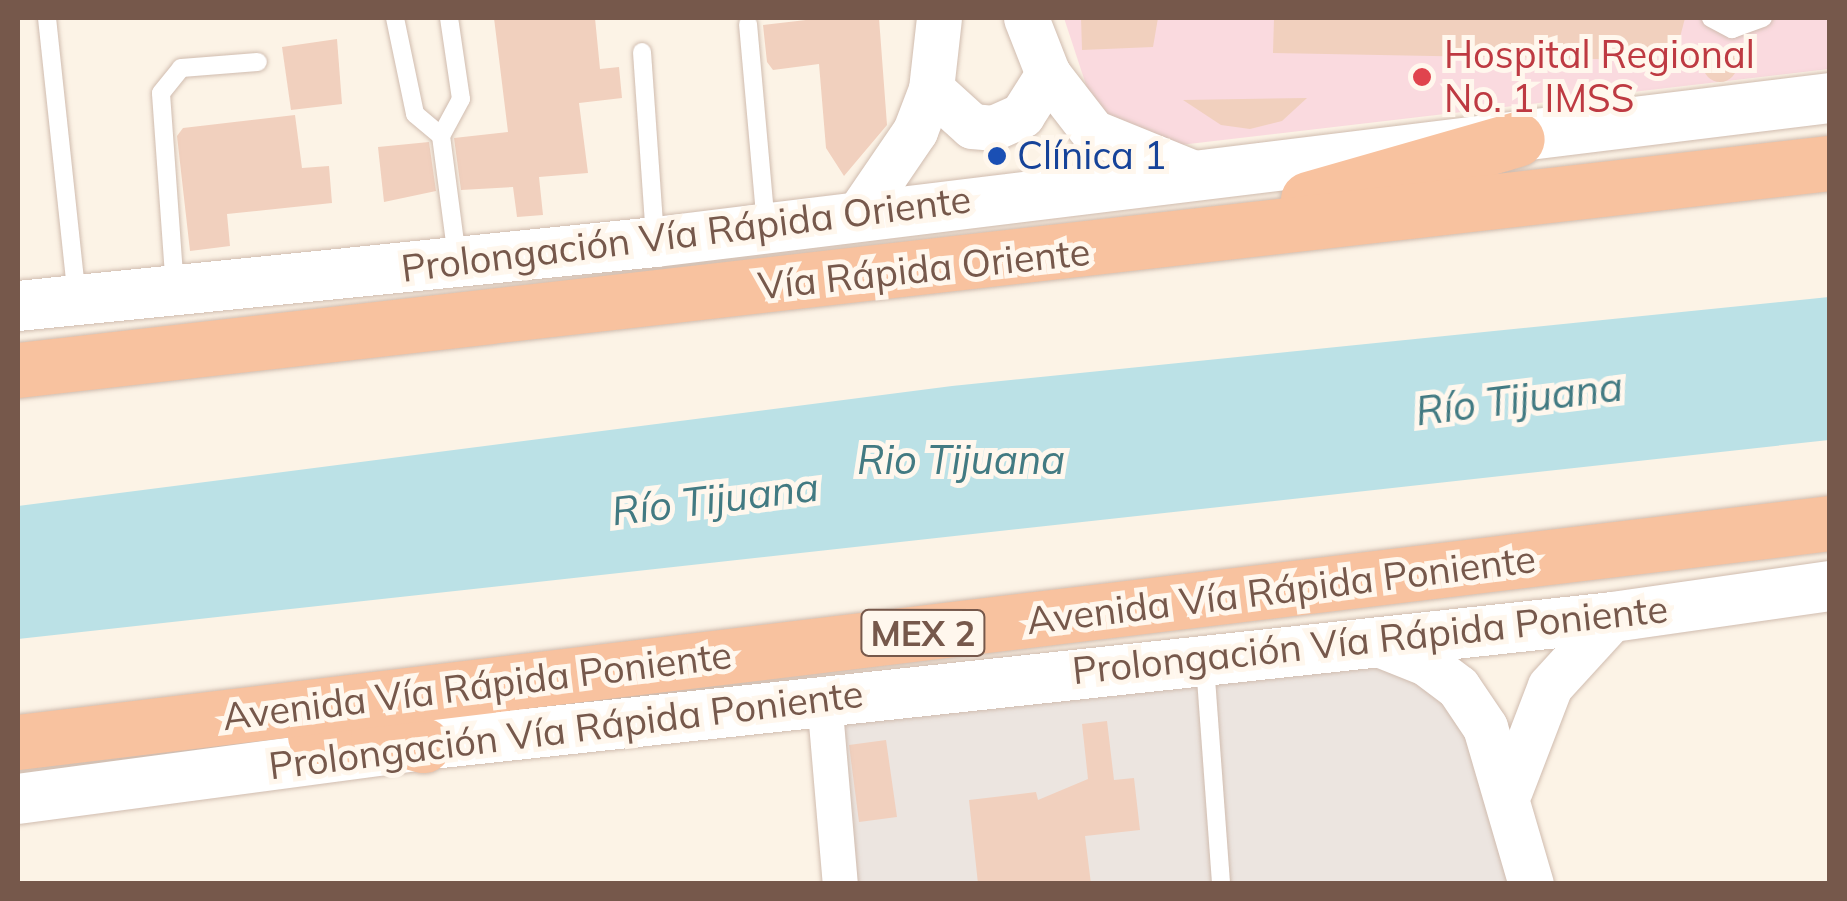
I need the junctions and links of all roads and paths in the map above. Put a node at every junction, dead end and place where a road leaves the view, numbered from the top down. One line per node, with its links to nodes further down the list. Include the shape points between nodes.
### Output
1 (48, 18): 24 (lane)
2 (396, 18): 14 (lane, via 415,114)
3 (449, 18): 14 (lane, via 461,99)
4 (939, 18): 12 (street)
5 (1026, 18): 11 (street)
6 (1711, 18): 7 (lane, via 1732,29)
7 (1763, 18)
8 (748, 24): 19 (lane)
9 (642, 52): 20 (lane)
10 (258, 62): 23 (lane, via 180,68 161,92)
11 (1048, 74): 12 (street, via 1022,115 993,128 972,126); 17 (street, via 1093,132)
12 (931, 90): 18 (street, via 915,131)
13 (1830, 98): 15 (main road, Prolongación Vía Rápida Oriente)
14 (440, 136): 22 (lane)
15 (1517, 139): 17 (main road, Prolongación Vía Rápida Oriente); 21 (highway)
16 (1830, 163): 21 (highway, Vía Rápida Oriente)
17 (1194, 172): 18 (main road, Prolongación Vía Rápida Oriente)
18 (857, 216): 19 (main road, Prolongación Vía Rápida Oriente)
19 (766, 228): 20 (main road, Prolongación Vía Rápida Oriente)
20 (656, 242): 22 (main road, Prolongación Vía Rápida Oriente)
21 (1170, 242): 26 (highway, Vía Rápida Oriente)
22 (457, 262): 23 (main road, Prolongación Vía Rápida Oriente)
23 (174, 289): 24 (main road, Prolongación Vía Rápida Oriente)
24 (77, 298): 25 (main road, Prolongación Vía Rápida Oriente)
25 (18, 306)
26 (18, 370)
27 (1830, 524): 33 (highway, Avenida Vía Rápida Poniente / MEX 2)
28 (1830, 586): 29 (main road, Prolongación Vía Rápida Poniente)
29 (1613, 617): 30 (main road, Prolongación Vía Rápida Poniente); 35 (street, via 1550,686)
30 (1376, 643): 31 (main road, Prolongación Vía Rápida Poniente); 35 (street, via 1426,663 1458,687 1486,727)
31 (1205, 660): 32 (main road, Prolongación Vía Rápida Poniente); 38 (lane)
32 (824, 699): 34 (main road, Prolongación Vía Rápida Poniente); 37 (street)
33 (33, 740): 34 (highway, via 78,748 378,733)
34 (422, 745): 36 (main road, Prolongación Vía Rápida Poniente)
35 (1510, 790): 39 (street)
36 (18, 799)
37 (840, 884)
38 (1221, 884)
39 (1531, 884)

